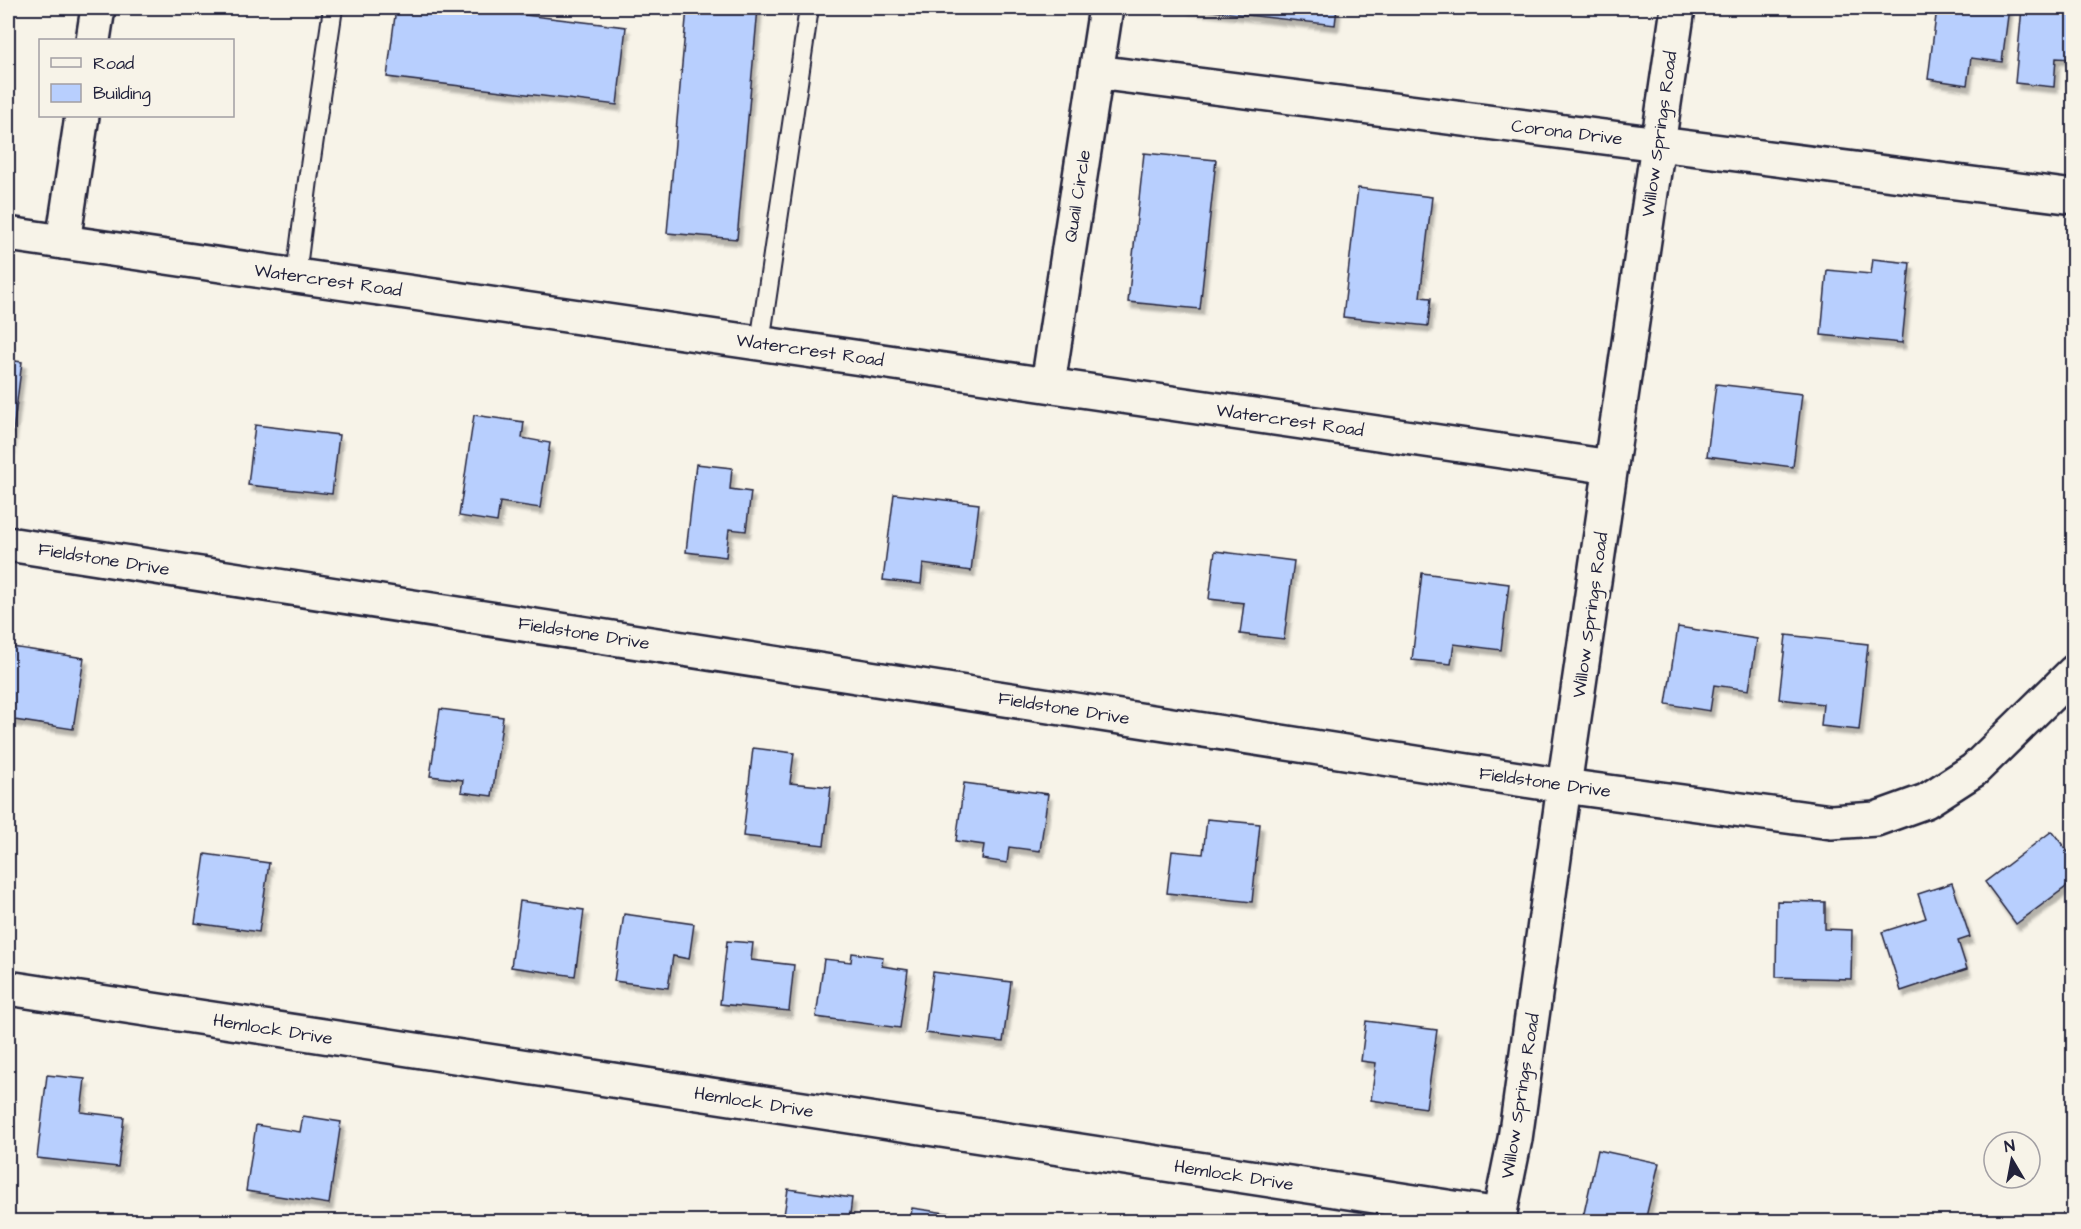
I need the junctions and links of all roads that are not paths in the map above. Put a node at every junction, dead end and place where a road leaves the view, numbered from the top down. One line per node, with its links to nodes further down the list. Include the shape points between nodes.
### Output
1 (98, 8): 6 (street)
2 (333, 8): 13 (lane)
3 (809, 8): 14 (lane)
4 (1106, 8): 7 (street, Quail Circle)
5 (1678, 8): 9 (street, Willow Springs Road)
6 (93, 39)
7 (1096, 72): 9 (street, Corona Drive); 15 (street, Quail Circle)
8 (82, 117): 12 (street)
9 (1658, 143): 10 (street, Corona Drive); 16 (street, Willow Springs Road)
10 (2073, 197)
11 (8, 234): 12 (street, Watercrest Road)
12 (63, 242): 13 (street, Watercrest Road)
13 (296, 276): 14 (street, Watercrest Road)
14 (760, 343): 15 (street, Watercrest Road)
15 (1048, 384): 16 (street, Watercrest Road)
16 (1611, 467): 19 (street, Willow Springs Road)
17 (8, 544): 19 (street, Fieldstone Drive)
18 (2073, 672): 19 (street, Fieldstone Drive, via 1974,770 1926,801 1876,819 1831,822)
19 (1564, 786): 21 (street, Willow Springs Road, via 1515,1139)
20 (8, 988): 21 (street, Hemlock Drive)
21 (1499, 1218)

